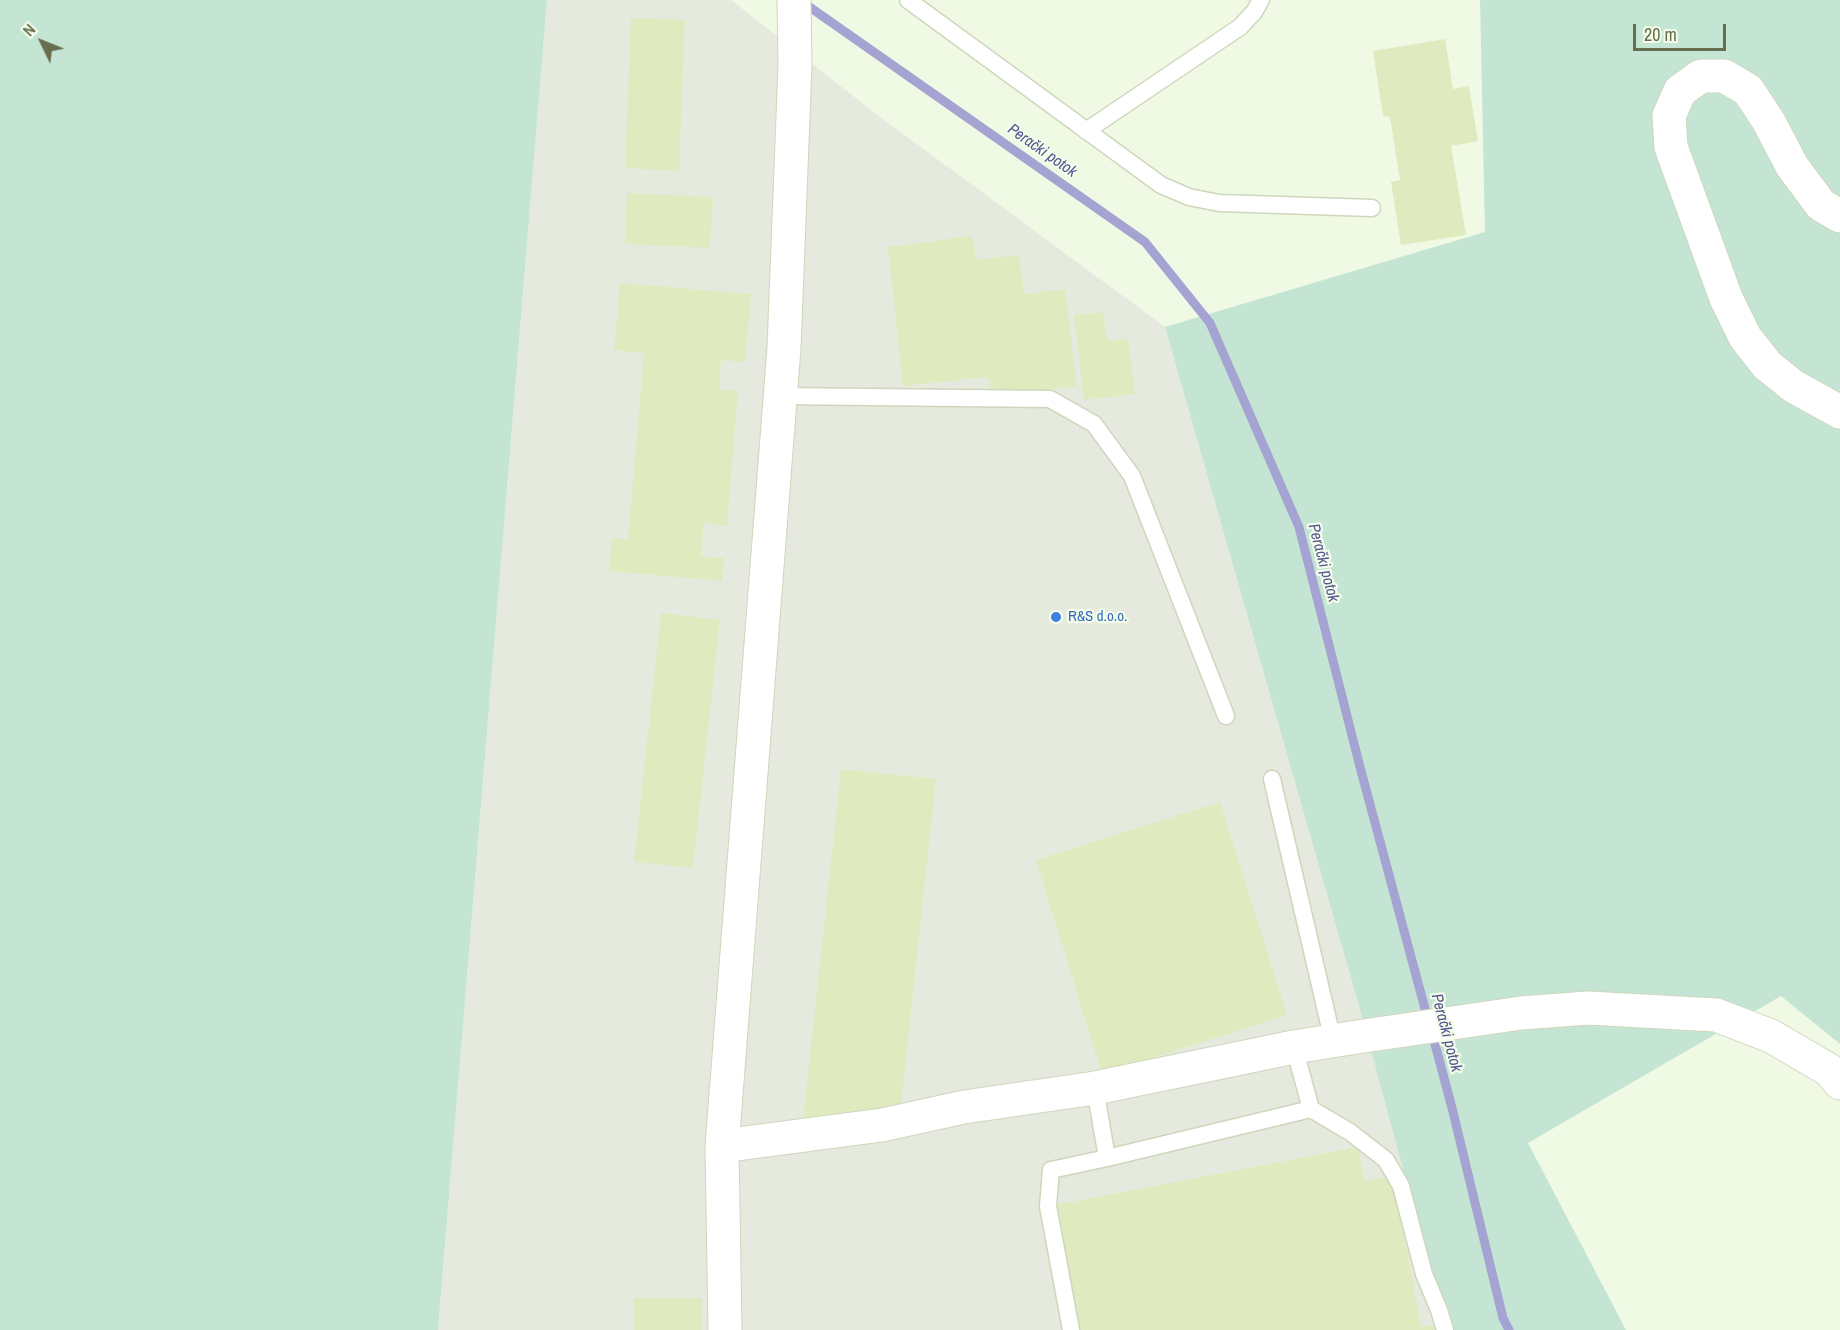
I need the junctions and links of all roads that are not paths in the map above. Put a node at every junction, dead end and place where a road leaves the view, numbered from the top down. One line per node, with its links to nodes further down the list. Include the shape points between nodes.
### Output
1 (794, 0): 7 (street, via 795,65)
2 (908, 0): 4 (lane)
3 (1261, 0): 4 (lane, via 1240,27)
4 (1086, 131): 5 (lane, via 1161,185 1190,197 1219,203)
5 (1372, 208)
6 (1840, 216): 8 (street, via 1821,205 1792,166 1748,90 1724,76 1701,76 1680,91 1669,116 1671,147 1726,298 1745,337 1767,365 1793,386)
7 (780, 396): 9 (lane, via 1050,399 1095,424 1132,476); 16 (street)
8 (1840, 412)
9 (1226, 716)
10 (1272, 779): 11 (lane)
11 (1345, 1039): 12 (street); 13 (street, via 1521,1013 1588,1008 1716,1015 1771,1036 1829,1070)
12 (1294, 1047): 14 (street); 15 (lane)
13 (1840, 1083)
14 (1095, 1088): 16 (street, via 964,1107 882,1125); 17 (lane)
15 (1311, 1108): 17 (lane); 20 (lane, via 1386,1160 1401,1186 1424,1274)
16 (722, 1146): 18 (street)
17 (1107, 1158): 19 (lane, via 1051,1170 1048,1206)
18 (725, 1330)
19 (1071, 1330)
20 (1444, 1330)

